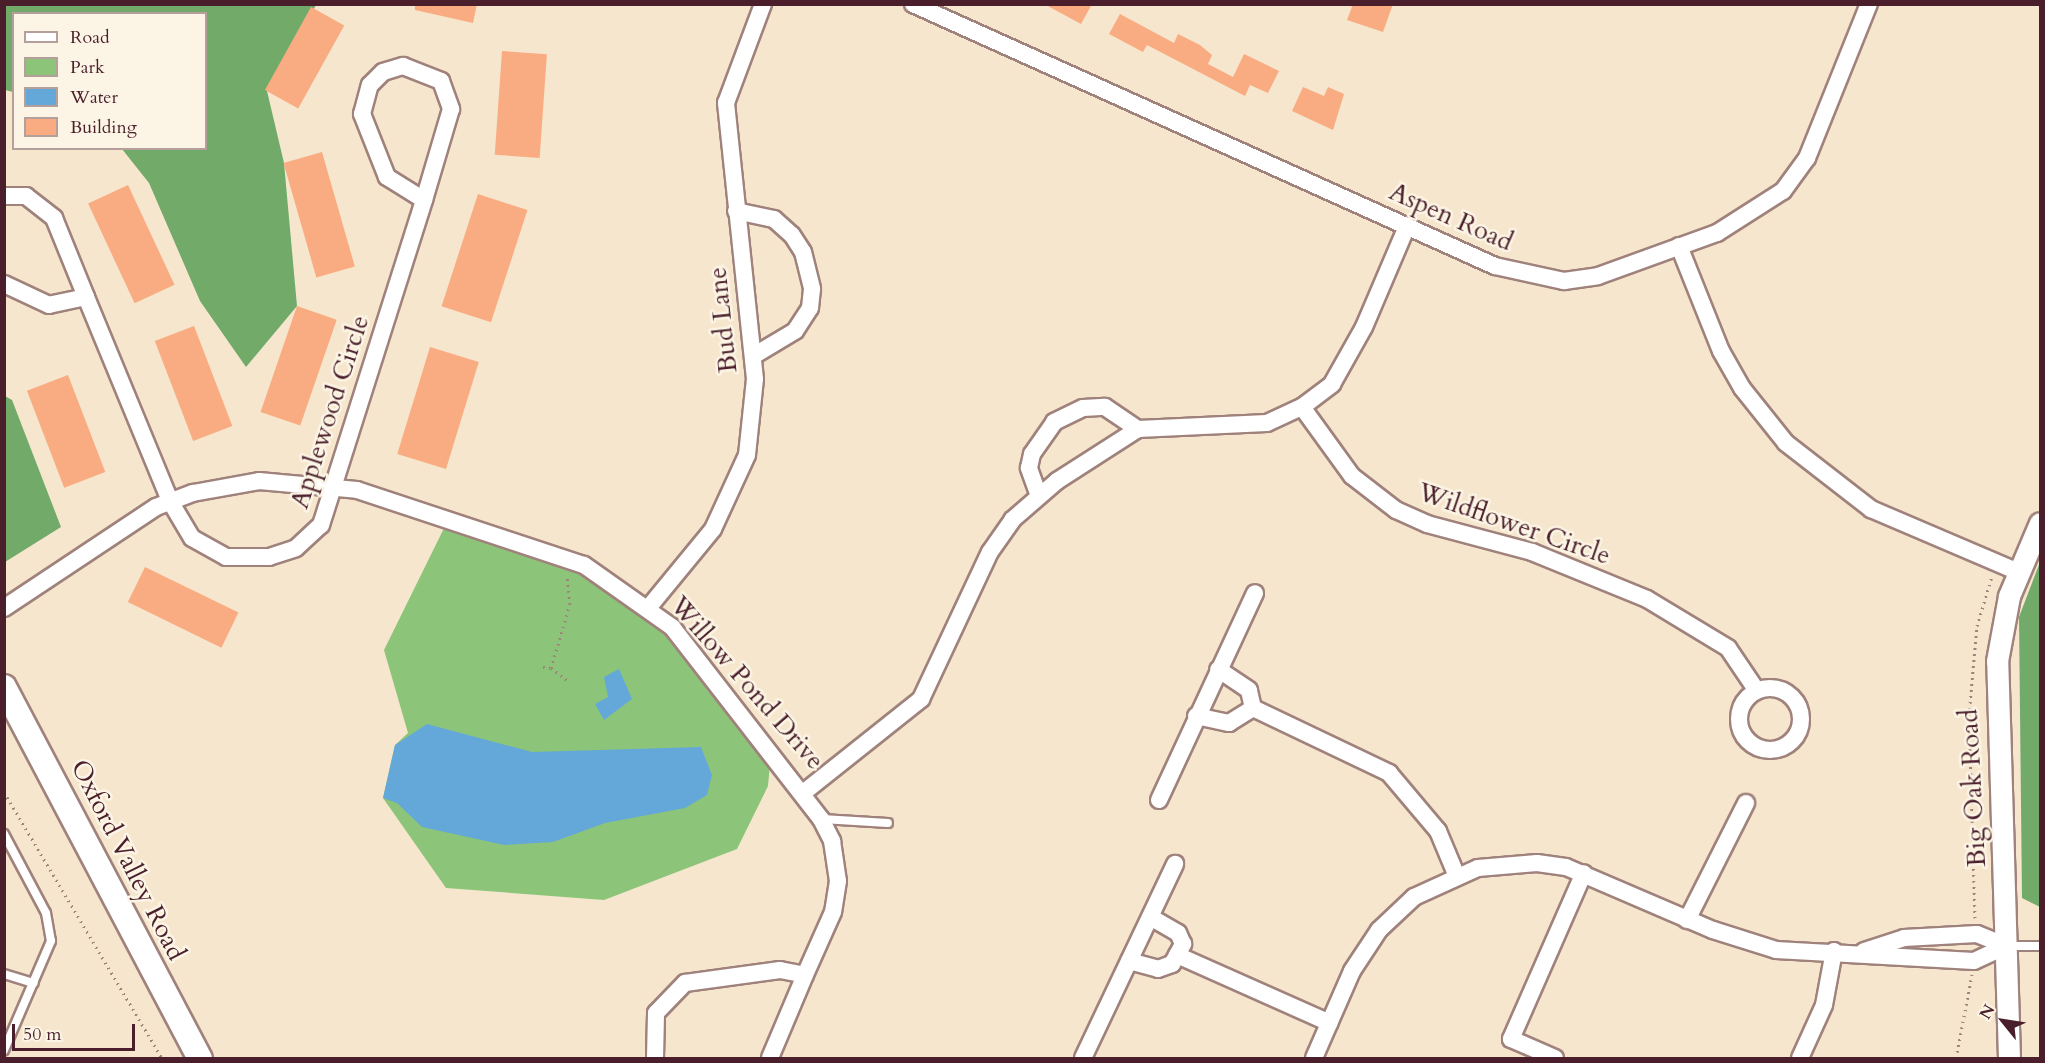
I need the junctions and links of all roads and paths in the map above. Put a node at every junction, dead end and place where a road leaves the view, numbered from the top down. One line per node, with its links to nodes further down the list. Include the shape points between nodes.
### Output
1 (764, 4): 6 (street, Bud Lane, via 726,103)
2 (913, 4): 7 (street, Aspen Road)
3 (1869, 4): 8 (street, Aspen Road, via 1797,174 1747,218)
4 (4, 196): 10 (street, Applewood Circle, via 26,196 54,218)
5 (424, 200): 5 (street, Applewood Circle, via 451,109 447,89 415,67 390,68 370,85 362,114 387,177); 14 (street, Applewood Circle)
6 (736, 211): 11 (street, Bud Lane); 11 (street, via 774,219 792,235 803,252 812,289 810,308 795,331)
7 (1407, 226): 8 (street, Aspen Road, via 1495,266 1544,280 1598,276); 12 (street, Willow Pond Drive, via 1345,366 1332,384)
8 (1679, 246): 18 (street, via 1726,361 1786,443 1870,509)
9 (4, 284): 10 (street, via 49,305)
10 (86, 297): 16 (street, Applewood Circle)
11 (753, 356): 22 (street, Bud Lane, via 753,420 738,482 713,529)
12 (1302, 407): 13 (street, Willow Pond Drive, via 1246,426); 29 (street, Wildflower Circle, via 1352,476 1396,510 1427,524 1532,552 1647,599 1728,648)
13 (1138, 429): 15 (street, Willow Pond Drive, via 1097,452); 15 (street, via 1105,407 1083,408 1054,422 1032,454 1029,468)
14 (337, 486): 16 (street, Willow Pond Drive, via 259,481); 16 (street, Applewood Circle, via 321,525 309,538 269,557 226,557 205,549 192,538); 22 (street, Willow Pond Drive, via 543,549 604,575)
15 (1039, 496): 33 (street, Willow Pond Drive, via 1012,520 990,552 921,699)
16 (170, 501): 23 (street, Willow Pond Drive, via 122,526)
17 (2040, 523): 19 (street, Big Oak Road)
18 (1997, 563): 19 (street); 44 (path, via 1977,626 1969,716)
19 (2019, 572): 45 (street, Big Oak Road, via 2002,623 1995,695)
20 (567, 575): 25 (path, via 570,604)
21 (1255, 593): 26 (street)
22 (649, 607): 33 (street, Willow Pond Drive, via 698,657)
23 (4, 608)
24 (543, 666): 25 (path)
25 (551, 668): 27 (path)
26 (1218, 669): 30 (street, via 1249,690); 31 (street)
27 (567, 680)
28 (4, 687): 58 (main road, Oxford Valley Road)
29 (1755, 688)
30 (1253, 708): 31 (street, via 1229,723); 41 (street, via 1389,773 1438,831)
31 (1196, 716): 34 (street)
32 (4, 792): 57 (path)
33 (803, 793): 36 (street)
34 (1159, 800)
35 (1746, 803): 43 (street)
36 (821, 819): 37 (lane); 53 (street, via 832,841 838,881 833,912)
37 (888, 823)
38 (4, 834): 54 (lane, via 46,913 51,941)
39 (1175, 864): 42 (street)
40 (1584, 873): 41 (street, via 1537,863); 43 (street); 63 (street, via 1511,1039)
41 (1456, 874): 55 (street, via 1414,897 1378,930)
42 (1150, 917): 49 (street, via 1178,933 1183,944); 50 (street)
43 (1688, 920): 47 (street, via 1776,950)
44 (1977, 934): 45 (street); 48 (street, via 1904,938)
45 (2006, 946): 46 (lane); 51 (street); 66 (street, Big Oak Road)
46 (2040, 946)
47 (1834, 951): 48 (street); 64 (street, via 1824,1005)
48 (1863, 951): 51 (street, via 1911,961)
49 (1177, 955): 50 (street, via 1172,964 1158,969); 55 (street)
50 (1129, 960): 61 (street)
51 (1974, 961): 65 (path)
52 (4, 974): 54 (lane)
53 (805, 975): 59 (street, via 780,970 685,983 656,1013); 60 (street)
54 (34, 983): 56 (lane)
55 (1329, 1023): 62 (street)
56 (4, 1050)
57 (162, 1059)
58 (200, 1059)
59 (655, 1059)
60 (770, 1059)
61 (1083, 1059)
62 (1314, 1059)
63 (1555, 1059)
64 (1800, 1059)
65 (1956, 1059)
66 (2009, 1059)

